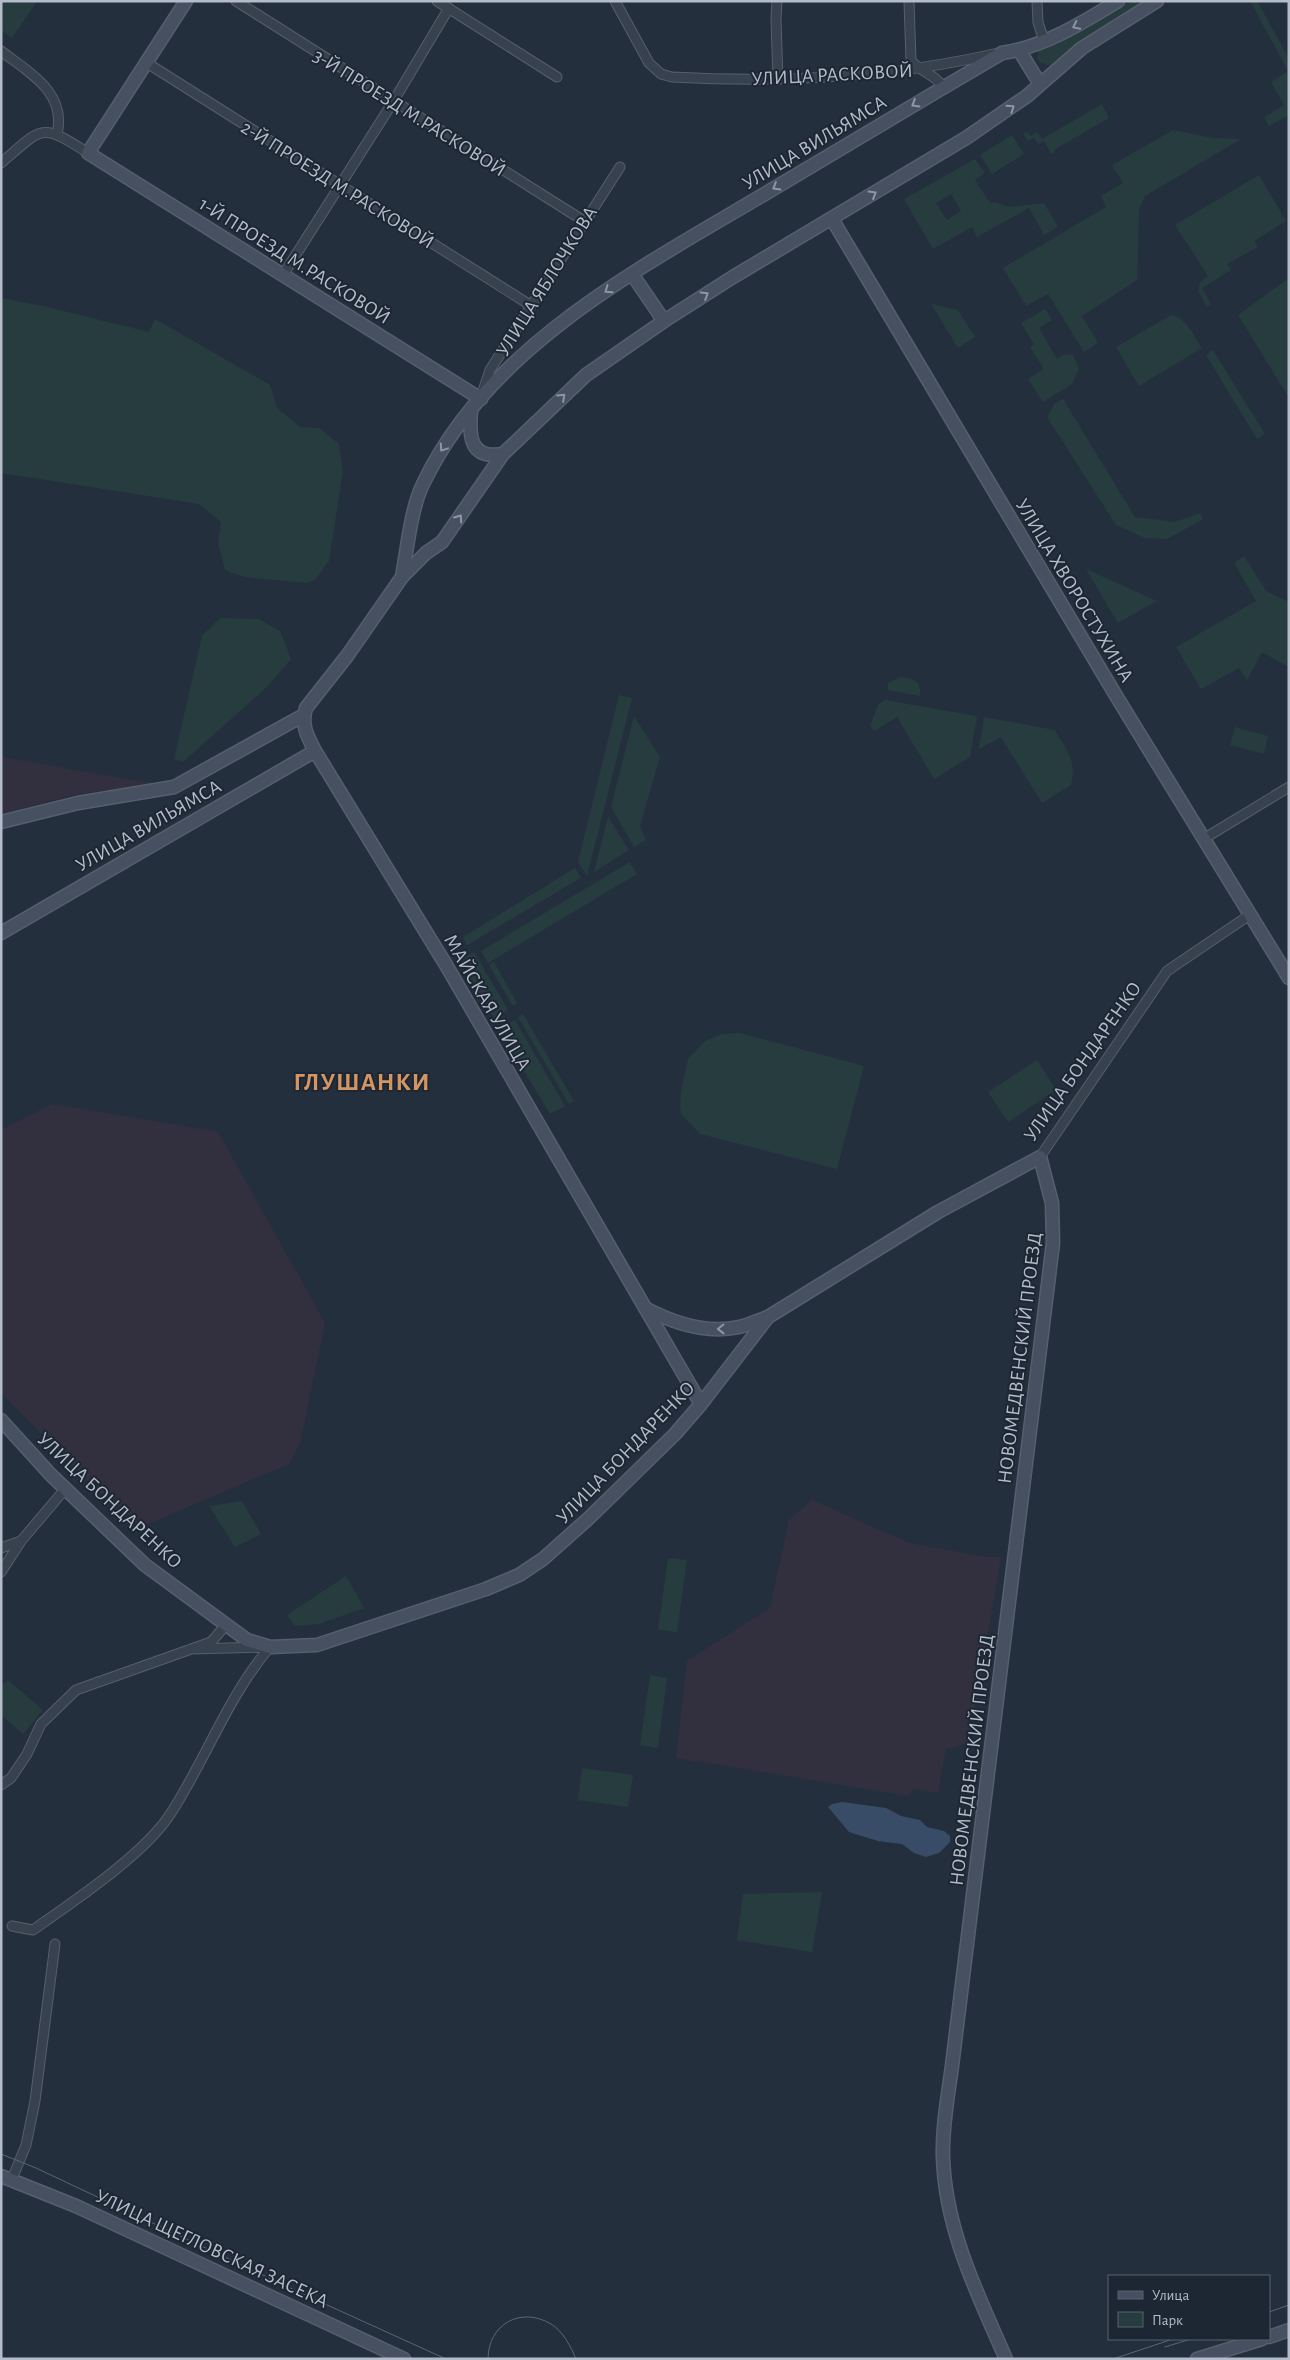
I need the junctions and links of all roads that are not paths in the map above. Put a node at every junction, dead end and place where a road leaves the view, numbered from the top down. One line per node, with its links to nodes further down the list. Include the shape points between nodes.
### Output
1 (186, 1): 15 (street)
2 (236, 1): 21 (street, 3-Й ПРОЕЗД М.РАСКОВОЙ)
3 (437, 1): 10 (street)
4 (614, 1): 18 (street, УЛИЦА РАСКОВОЙ, via 649,63 661,74)
5 (777, 1): 18 (street)
6 (909, 1): 16 (street, via 909,52 911,61)
7 (1037, 1): 11 (street, via 1038,22)
8 (1118, 1): 11 (street, УЛИЦА ВИЛЬЯМСА, one-way to 11)
9 (1157, 1): 19 (street, УЛИЦА ВИЛЬЯМСА, via 1082,48)
10 (448, 8): 17 (street); 21 (street)
11 (1044, 41): 12 (street, УЛИЦА ВИЛЬЯМСА)
12 (1019, 50): 14 (street, УЛИЦА ВИЛЬЯМСА); 19 (street)
13 (1, 51): 22 (street, via 40,81 57,104 60,114)
14 (1002, 52): 16 (street, УЛИЦА РАСКОВОЙ); 20 (street, УЛИЦА ВИЛЬЯМСА)
15 (147, 63): 23 (street); 26 (street, 2-Й ПРОЕЗД М.РАСКОВОЙ)
16 (919, 69): 18 (street, УЛИЦА РАСКОВОЙ); 20 (street, via 938,79)
17 (557, 77)
18 (778, 80)
19 (1040, 84): 27 (street, УЛИЦА ВИЛЬЯМСА, one-way to 19, via 966,138 1028,96)
20 (943, 87): 29 (street, УЛИЦА ВИЛЬЯМСА, one-way to 29)
21 (393, 102): 26 (street); 28 (street, 3-Й ПРОЕЗД М.РАСКОВОЙ)
22 (58, 134): 23 (street); 24 (street, via 42,132 30,138)
23 (88, 153): 30 (street, 1-Й ПРОЕЗД М.РАСКОВОЙ)
24 (1, 163)
25 (620, 167): 28 (street, УЛИЦА ЯБЛОЧКОВА)
26 (340, 185): 30 (street); 31 (street, 2-Й ПРОЕЗД М.РАСКОВОЙ)
27 (832, 219): 32 (street, УЛИЦА ВИЛЬЯМСА, one-way to 27); 43 (street, УЛИЦА ХВОРОСТУХИНА, via 1118,699)
28 (584, 221): 31 (street, УЛИЦА ЯБЛОЧКОВА)
29 (632, 274): 32 (street); 33 (street, УЛИЦА ВИЛЬЯМСА, one-way to 33, via 556,327)
30 (283, 275): 33 (street, 1-Й ПРОЕЗД М.РАСКОВОЙ)
31 (530, 305): 33 (street, УЛИЦА ЯБЛОЧКОВА, via 490,370)
32 (664, 321): 35 (street, УЛИЦА ВИЛЬЯМСА, one-way to 32, via 586,375)
33 (480, 399): 34 (street, УЛИЦА ВИЛЬЯМСА)
34 (471, 408): 35 (street, via 469,438 485,454); 36 (street, УЛИЦА ВИЛЬЯМСА, one-way to 36, via 424,482)
35 (503, 454): 37 (street, УЛИЦА ВИЛЬЯМСА, one-way to 35, via 442,542)
36 (411, 531): 37 (street, via 413,539); 38 (street, УЛИЦА ВИЛЬЯМСА)
37 (426, 553): 38 (street, УЛИЦА ВИЛЬЯМСА)
38 (402, 577): 39 (street, УЛИЦА ВИЛЬЯМСА)
39 (304, 715): 40 (street, МАЙСКАЯ УЛИЦА, via 304,729); 42 (street, via 174,787 78,803)
40 (315, 751): 45 (street, УЛИЦА ВИЛЬЯМСА); 48 (street, МАЙСКАЯ УЛИЦА, via 446,966)
41 (1289, 787): 43 (street)
42 (1, 822)
43 (1205, 838): 44 (street, УЛИЦА ХВОРОСТУХИНА)
44 (1251, 914): 46 (street, УЛИЦА ХВОРОСТУХИНА); 47 (street, УЛИЦА БОНДАРЕНКО, via 1168,971)
45 (1, 933)
46 (1289, 978)
47 (1040, 1157): 49 (street, УЛИЦА БОНДАРЕНКО, via 938,1212); 67 (street, НОВОМЕДВЕНСКИЙ ПРОЕЗД, via 1052,1203 1053,1243 943,2156 948,2201 960,2249)
48 (645, 1308): 49 (street, one-way to 48, via 740,1327 709,1329 677,1323); 50 (street, МАЙСКАЯ УЛИЦА)
49 (768, 1317): 50 (street, УЛИЦА БОНДАРЕНКО)
50 (701, 1404): 57 (street, УЛИЦА БОНДАРЕНКО, via 589,1518 543,1559 519,1575 317,1645)
51 (1, 1420): 52 (street, УЛИЦА БОНДАРЕНКО)
52 (66, 1488): 53 (street); 56 (street, УЛИЦА БОНДАРЕНКО, via 145,1565)
53 (21, 1541): 54 (street); 55 (street)
54 (1, 1548)
55 (1, 1572)
56 (226, 1625): 57 (street, УЛИЦА БОНДАРЕНКО, via 247,1640); 58 (street, via 211,1642)
57 (270, 1647): 58 (street); 60 (street, via 252,1668 170,1814 138,1850 33,1930)
58 (191, 1650): 59 (street, via 76,1690 41,1724 27,1754 11,1778)
59 (1, 1785)
60 (12, 1926)
61 (55, 1944): 62 (street, via 35,2101 26,2145)
62 (7, 2178): 66 (street, УЛИЦА ЩЕГЛОВСКАЯ ЗАСЕКА, via 76,2206)
63 (1289, 2330): 64 (street)
64 (1270, 2337)
65 (1259, 2340): 68 (street)
66 (404, 2359)
67 (1006, 2359)
68 (1197, 2359)

